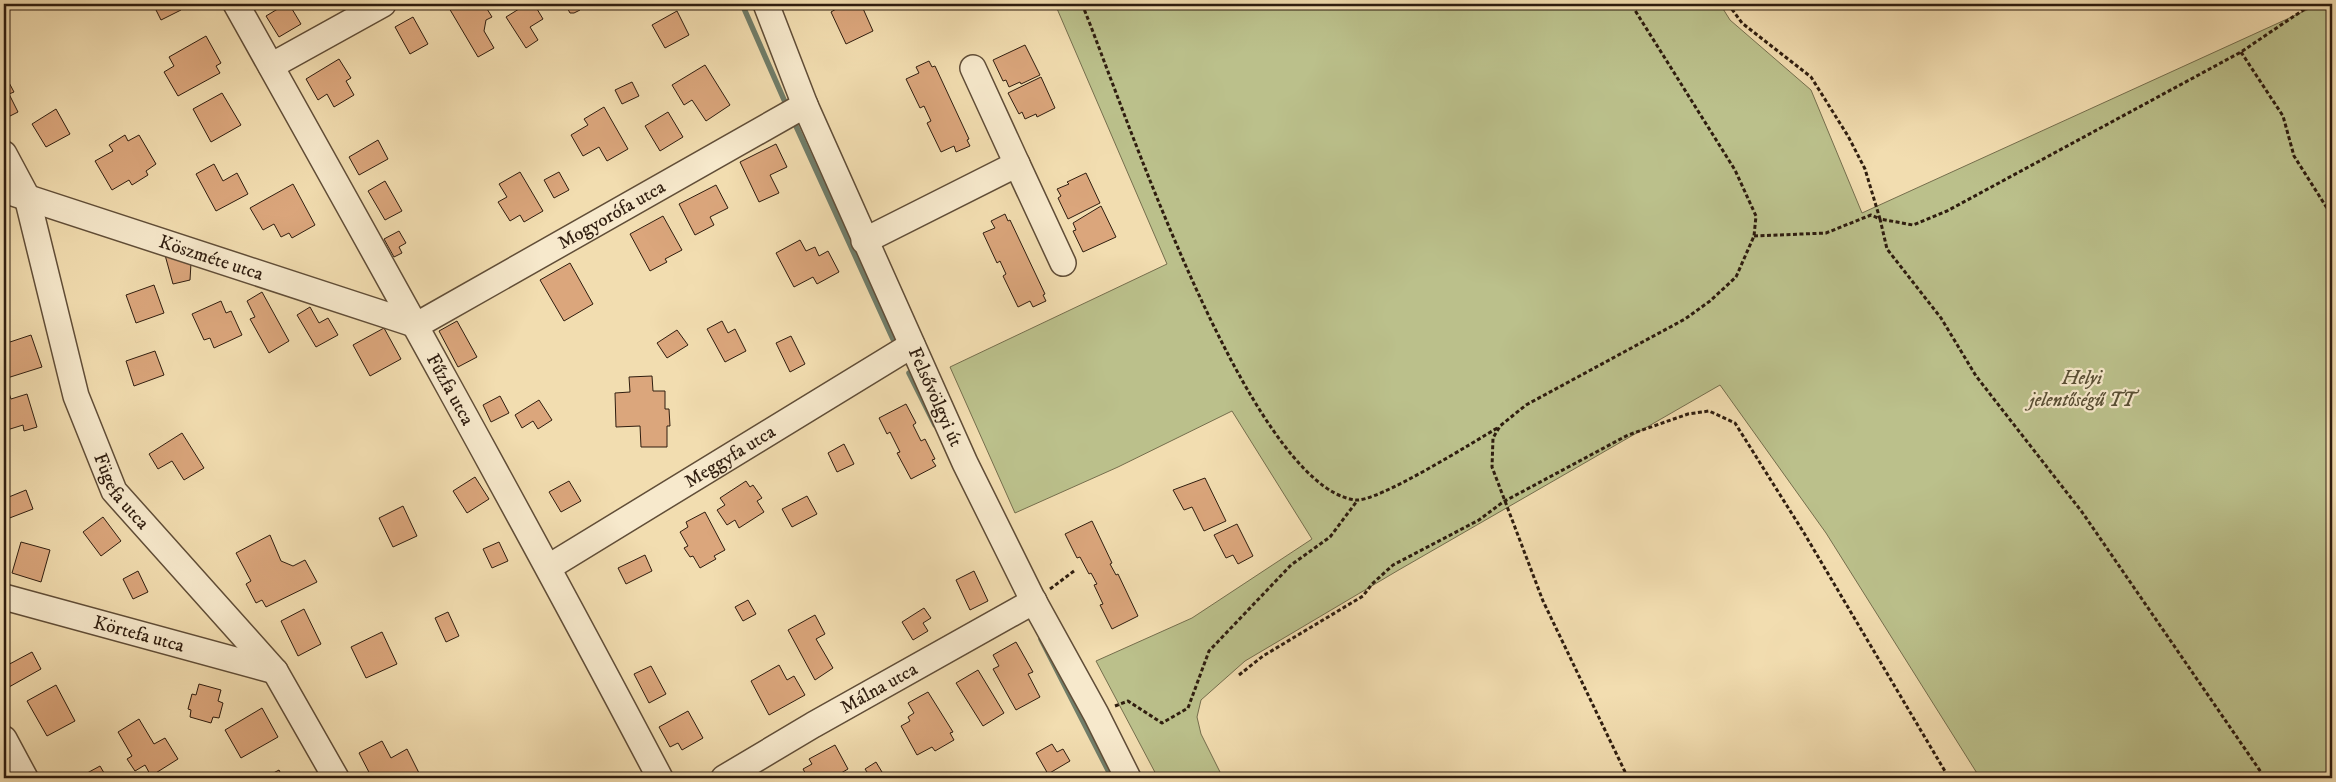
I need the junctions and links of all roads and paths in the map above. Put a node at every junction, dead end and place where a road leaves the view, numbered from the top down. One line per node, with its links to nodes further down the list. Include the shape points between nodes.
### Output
1 (236, 4): 9 (street, Fűzfa utca)
2 (383, 4): 9 (street)
3 (766, 4): 11 (street, Felsővölgyi út)
4 (1082, 4): 24 (path, via 1190,278 1242,382 1270,429 1317,482 1333,494)
5 (1631, 4): 18 (path, via 1735,170 1756,216)
6 (1728, 4): 17 (path, via 1742,23 1811,77 1865,169)
7 (2312, 4): 8 (path)
8 (2241, 52): 16 (path, via 2283,116 2294,156); 17 (path, via 1947,211 1913,225)
9 (271, 66): 21 (street, Fűzfa utca)
10 (973, 68): 13 (street)
11 (805, 105): 19 (street, Felsővölgyi út); 21 (street, Mogyorófa utca)
12 (4, 154): 15 (street, Fügefa utca)
13 (1017, 164): 19 (street); 20 (street)
14 (4, 190): 15 (street, Köszméte utca)
15 (27, 197): 21 (street, Köszméte utca); 30 (street, Fügefa utca, via 76,396 114,491)
16 (2332, 216)
17 (1880, 219): 18 (path, via 1871,215 1826,233); 41 (path, via 1887,249 1941,318 1976,376 2082,512)
18 (1754, 236): 23 (path, via 1736,277 1710,301 1686,318 1526,405)
19 (864, 241): 22 (street, Felsővölgyi út)
20 (1063, 263)
21 (417, 325): 26 (street, Fűzfa utca)
22 (912, 345): 26 (street, Meggyfa utca); 29 (street, Felsővölgyi út, via 965,463)
23 (1500, 426): 24 (path, via 1380,494); 25 (path, via 1493,438 1492,467)
24 (1357, 501): 32 (path, via 1330,537 1291,565 1209,651 1188,708 1162,723 1128,701)
25 (1503, 502): 31 (path, via 1479,520 1393,565 1363,596); 39 (path, via 1542,601); 40 (path, via 1628,435 1688,414 1709,411 1735,423)
26 (549, 567): 36 (street, Fűzfa utca)
27 (1074, 572): 29 (path)
28 (4, 597): 30 (street, Körtefa utca)
29 (1033, 599): 32 (street, Felsővölgyi út); 37 (street, Málna utca)
30 (275, 670): 35 (street, Fügefa utca)
31 (1239, 674)
32 (1096, 714): 38 (street, Felsővölgyi út)
33 (4, 739): 34 (street)
34 (25, 778)
35 (336, 778)
36 (660, 778)
37 (724, 778)
38 (1128, 778)
39 (1628, 778)
40 (1949, 778)
41 (2265, 778)

